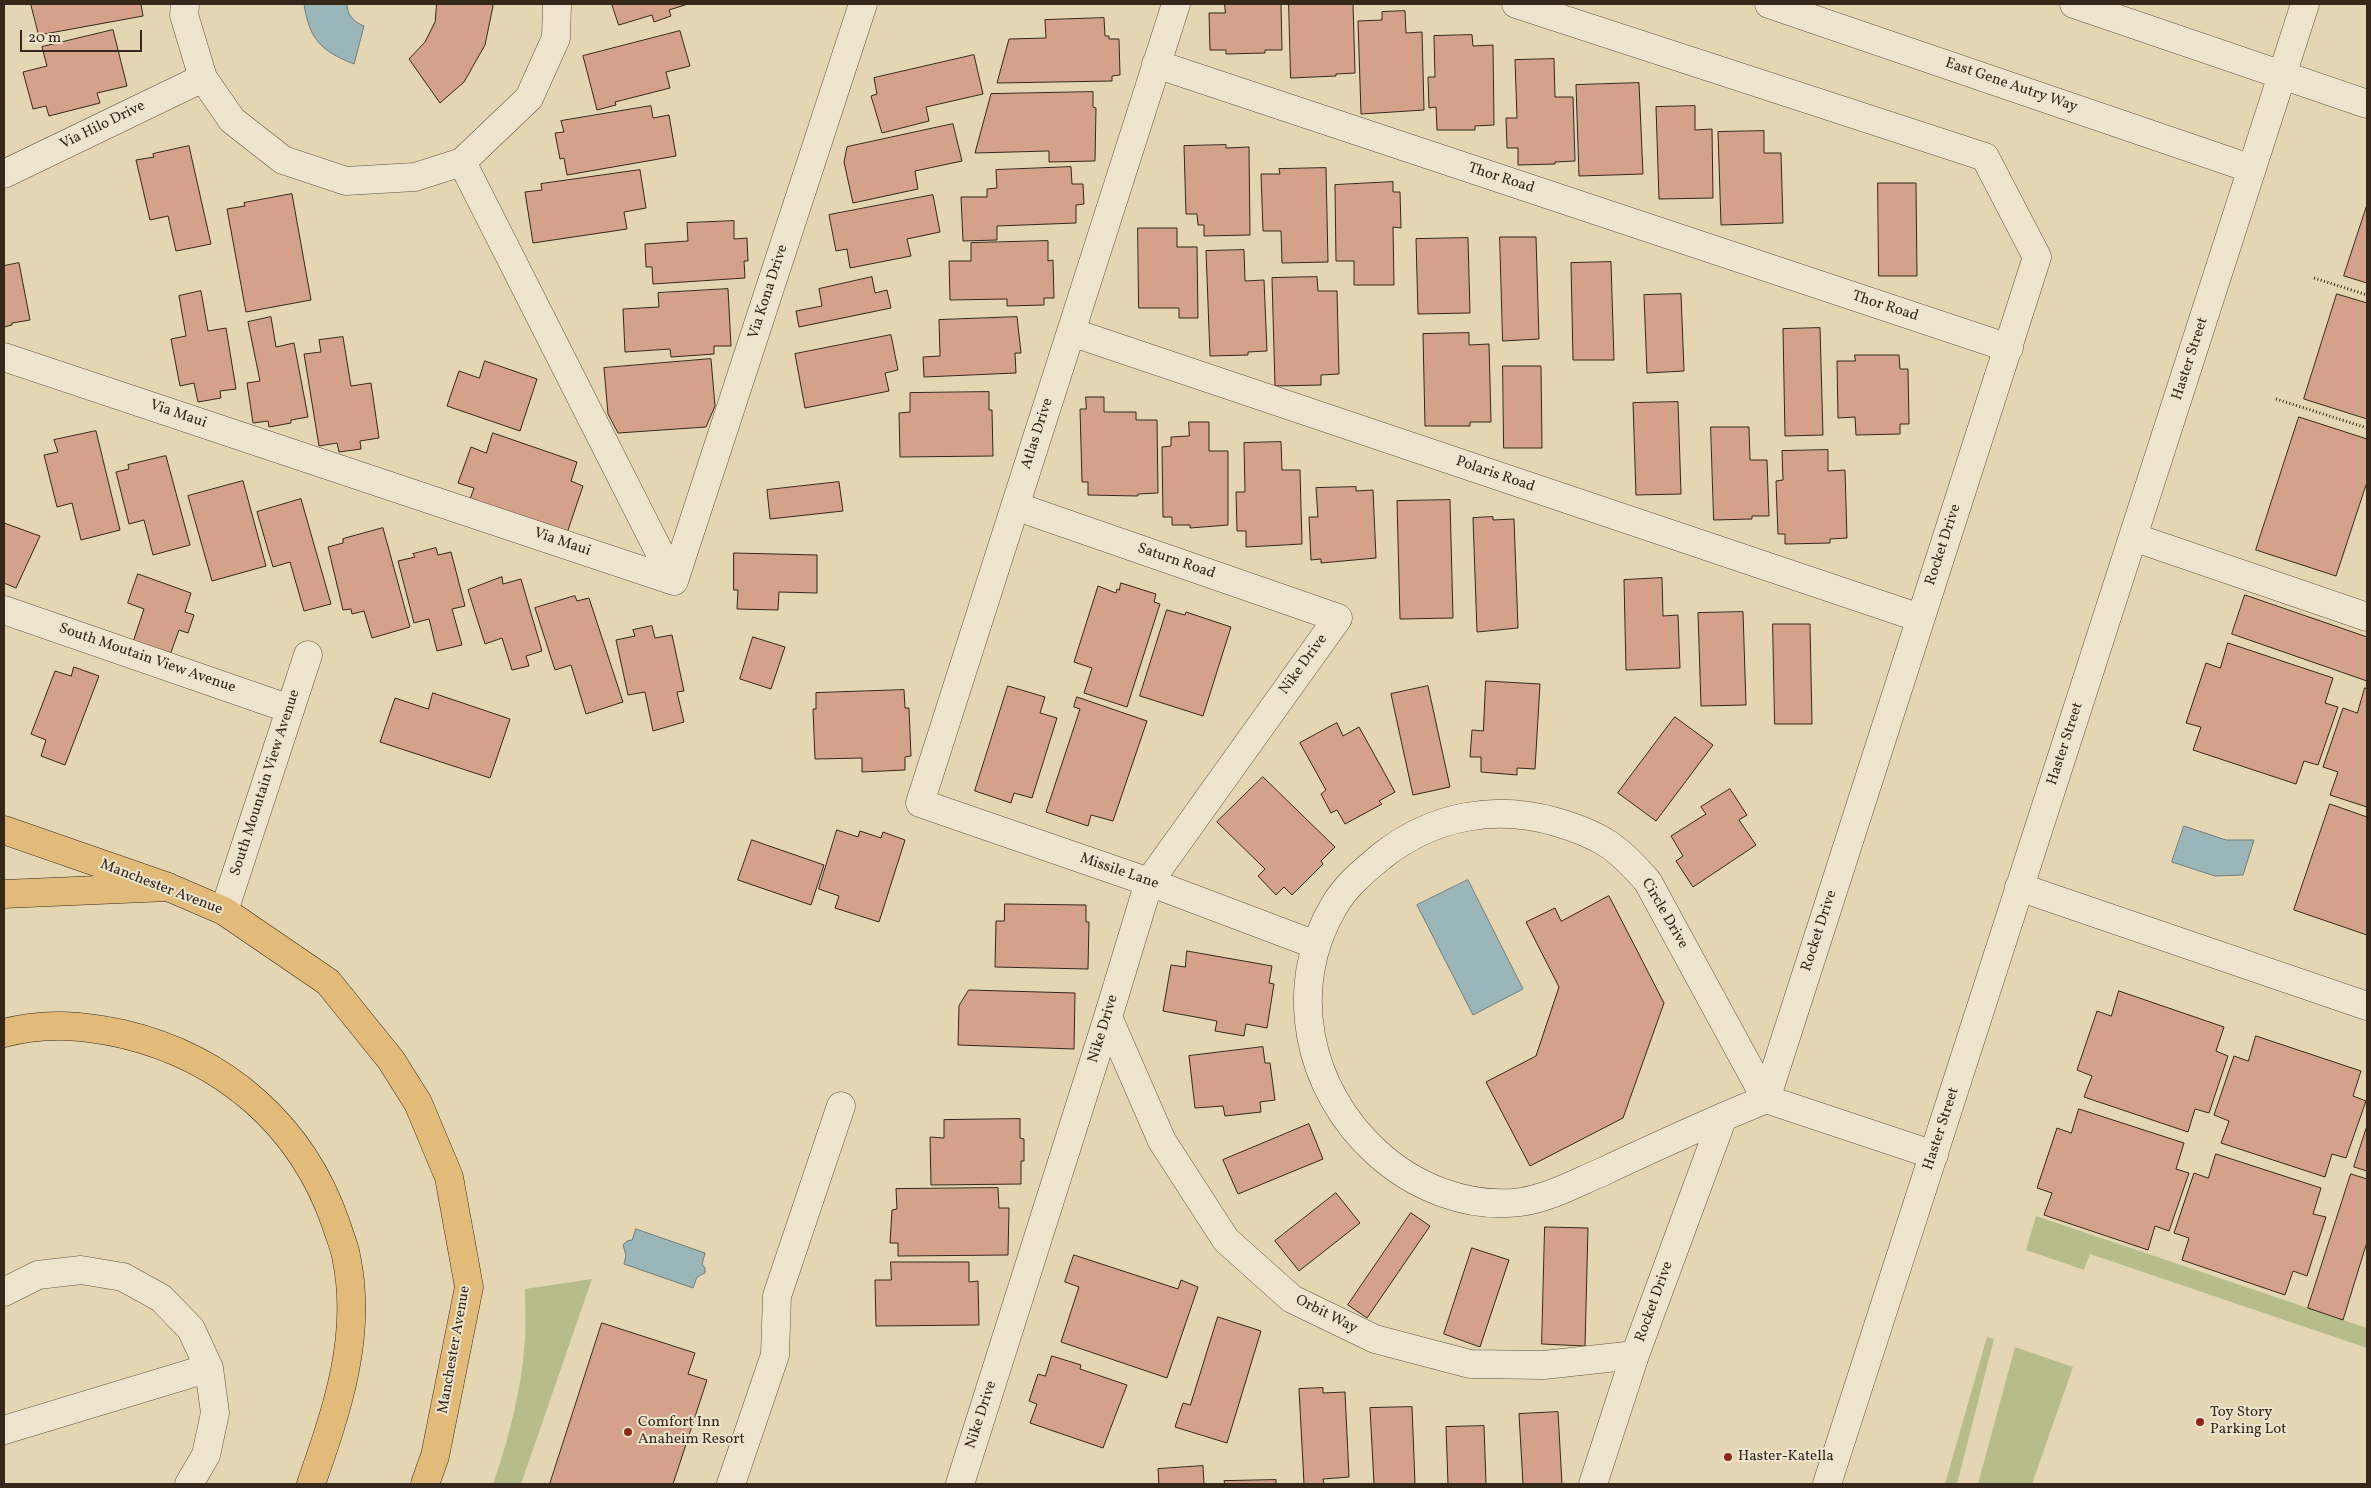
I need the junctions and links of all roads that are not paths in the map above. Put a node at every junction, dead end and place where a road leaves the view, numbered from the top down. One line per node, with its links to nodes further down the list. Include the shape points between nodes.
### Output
1 (185, 4): 11 (street, via 184,15)
2 (557, 4): 13 (street, via 556,38 529,98)
3 (863, 4): 21 (street, Via Kona Drive)
4 (1176, 4): 9 (street)
5 (1516, 4): 17 (street, via 1985,157 2037,257)
6 (1769, 4): 14 (street, East Gene Autry Way)
7 (2074, 4): 10 (street)
8 (2305, 4): 10 (street, Haster Street)
9 (1156, 64): 16 (street, Atlas Drive); 17 (street, Thor Road)
10 (2282, 75): 12 (street); 14 (street, Haster Street)
11 (203, 78): 13 (street, via 232,120 283,160 346,181 415,177); 15 (street, Via Hilo Drive)
12 (2367, 104)
13 (462, 162): 21 (street)
14 (2252, 168): 20 (street, Haster Street)
15 (4, 174)
16 (1071, 332): 19 (street, Atlas Drive); 25 (street, Polaris Road)
17 (2009, 348): 25 (street, Rocket Drive)
18 (4, 357): 21 (street, Via Maui)
19 (1015, 506): 24 (street, Saturn Road); 28 (street, Atlas Drive)
20 (2133, 537): 23 (street); 32 (street, Haster Street)
21 (674, 581)
22 (4, 610): 27 (street, South Moutain View Avenue)
23 (2367, 617)
24 (1338, 618): 30 (street, Nike Drive)
25 (1920, 618): 39 (street, Rocket Drive)
26 (308, 654): 27 (street, South Mountain View Avenue)
27 (290, 709): 34 (street, South Mountain View Avenue)
28 (920, 803): 30 (street, Missile Lane)
29 (4, 830): 31 (main road, Manchester Avenue)
30 (1149, 882): 35 (street, Missile Lane); 37 (street, Nike Drive)
31 (168, 887): 33 (main road); 34 (main road, Manchester Avenue)
32 (2019, 887): 36 (street); 42 (street, Haster Street)
33 (4, 894)
34 (224, 911): 49 (main road, Manchester Avenue, via 328,982 391,1060 418,1103 448,1177 469,1287 435,1456)
35 (1316, 946): 39 (street, Circle Drive, via 1334,905 1350,884 1396,845 1419,832 1446,821 1480,814 1513,813 1574,828 1601,839 1626,856 1648,882); 41 (street, Circle Drive, via 1310,971 1308,1021 1321,1074 1346,1121 1364,1141 1408,1176 1435,1189 1493,1204 1523,1202 1553,1193)
36 (2367, 1006)
37 (1108, 1017): 44 (street, Orbit Way, via 1162,1141 1226,1240 1292,1299 1375,1339 1470,1364 1544,1365); 51 (street, Nike Drive)
38 (4, 1033): 48 (main road, via 28,1026 64,1025 151,1041 226,1077 277,1122 296,1147 327,1198 344,1247 352,1310 343,1387)
39 (1766, 1099): 41 (street); 42 (street)
40 (842, 1106): 50 (street, via 777,1296 774,1354)
41 (1723, 1117): 44 (street, Rocket Drive)
42 (1934, 1154): 53 (street, Haster Street)
43 (4, 1292): 45 (street, via 38,1275 81,1270 124,1277 161,1298 191,1329)
44 (1635, 1355): 52 (street, Rocket Drive)
45 (210, 1368): 46 (street); 47 (street, via 215,1412 206,1455)
46 (4, 1430)
47 (189, 1484)
48 (311, 1484)
49 (425, 1484)
50 (732, 1484)
51 (960, 1484)
52 (1593, 1484)
53 (1827, 1484)

